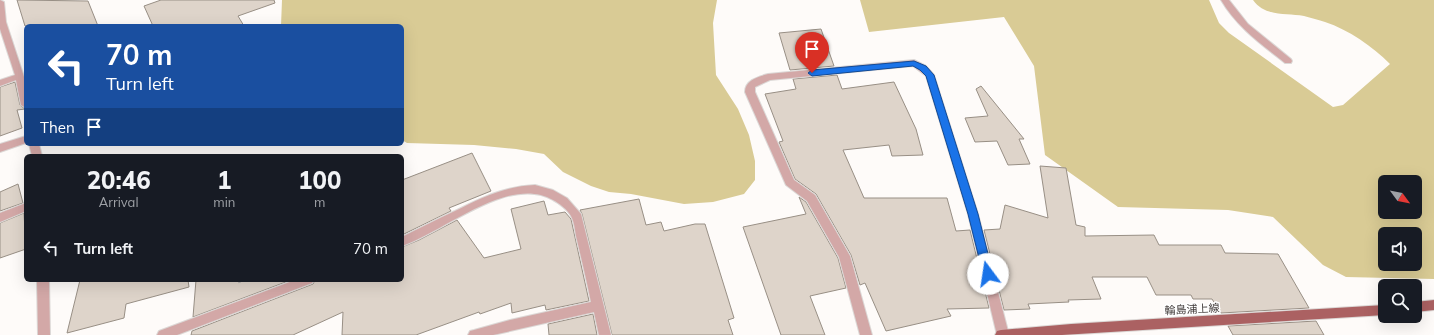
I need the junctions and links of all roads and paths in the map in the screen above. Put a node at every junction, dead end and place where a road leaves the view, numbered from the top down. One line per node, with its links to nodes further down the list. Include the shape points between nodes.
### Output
1 (1224, 0): 4 (street, via 1241,23)
2 (0, 2): 3 (street)
3 (1, 23): 5 (street)
4 (1288, 61)
5 (20, 76): 6 (street); 7 (street)
6 (0, 83)
7 (24, 95)
8 (24, 139): 9 (street)
9 (0, 148)
10 (24, 208): 11 (street)
11 (0, 218)
12 (404, 241): 16 (street, via 494,196 512,190 532,189 547,192 568,204 576,214)
13 (43, 282): 19 (street)
14 (303, 282): 20 (street)
15 (1434, 305): 17 (main road)
16 (598, 306): 21 (street); 22 (street)
17 (1422, 306)
18 (1378, 310): 24 (main road, 輪島浦上線)
19 (44, 335)
20 (163, 335)
21 (474, 335)
22 (605, 335)
23 (866, 335): 24 (street, via 844,256 811,198 790,182 750,92 752,84 768,77 914,64 930,75 973,214)
24 (1002, 335)

